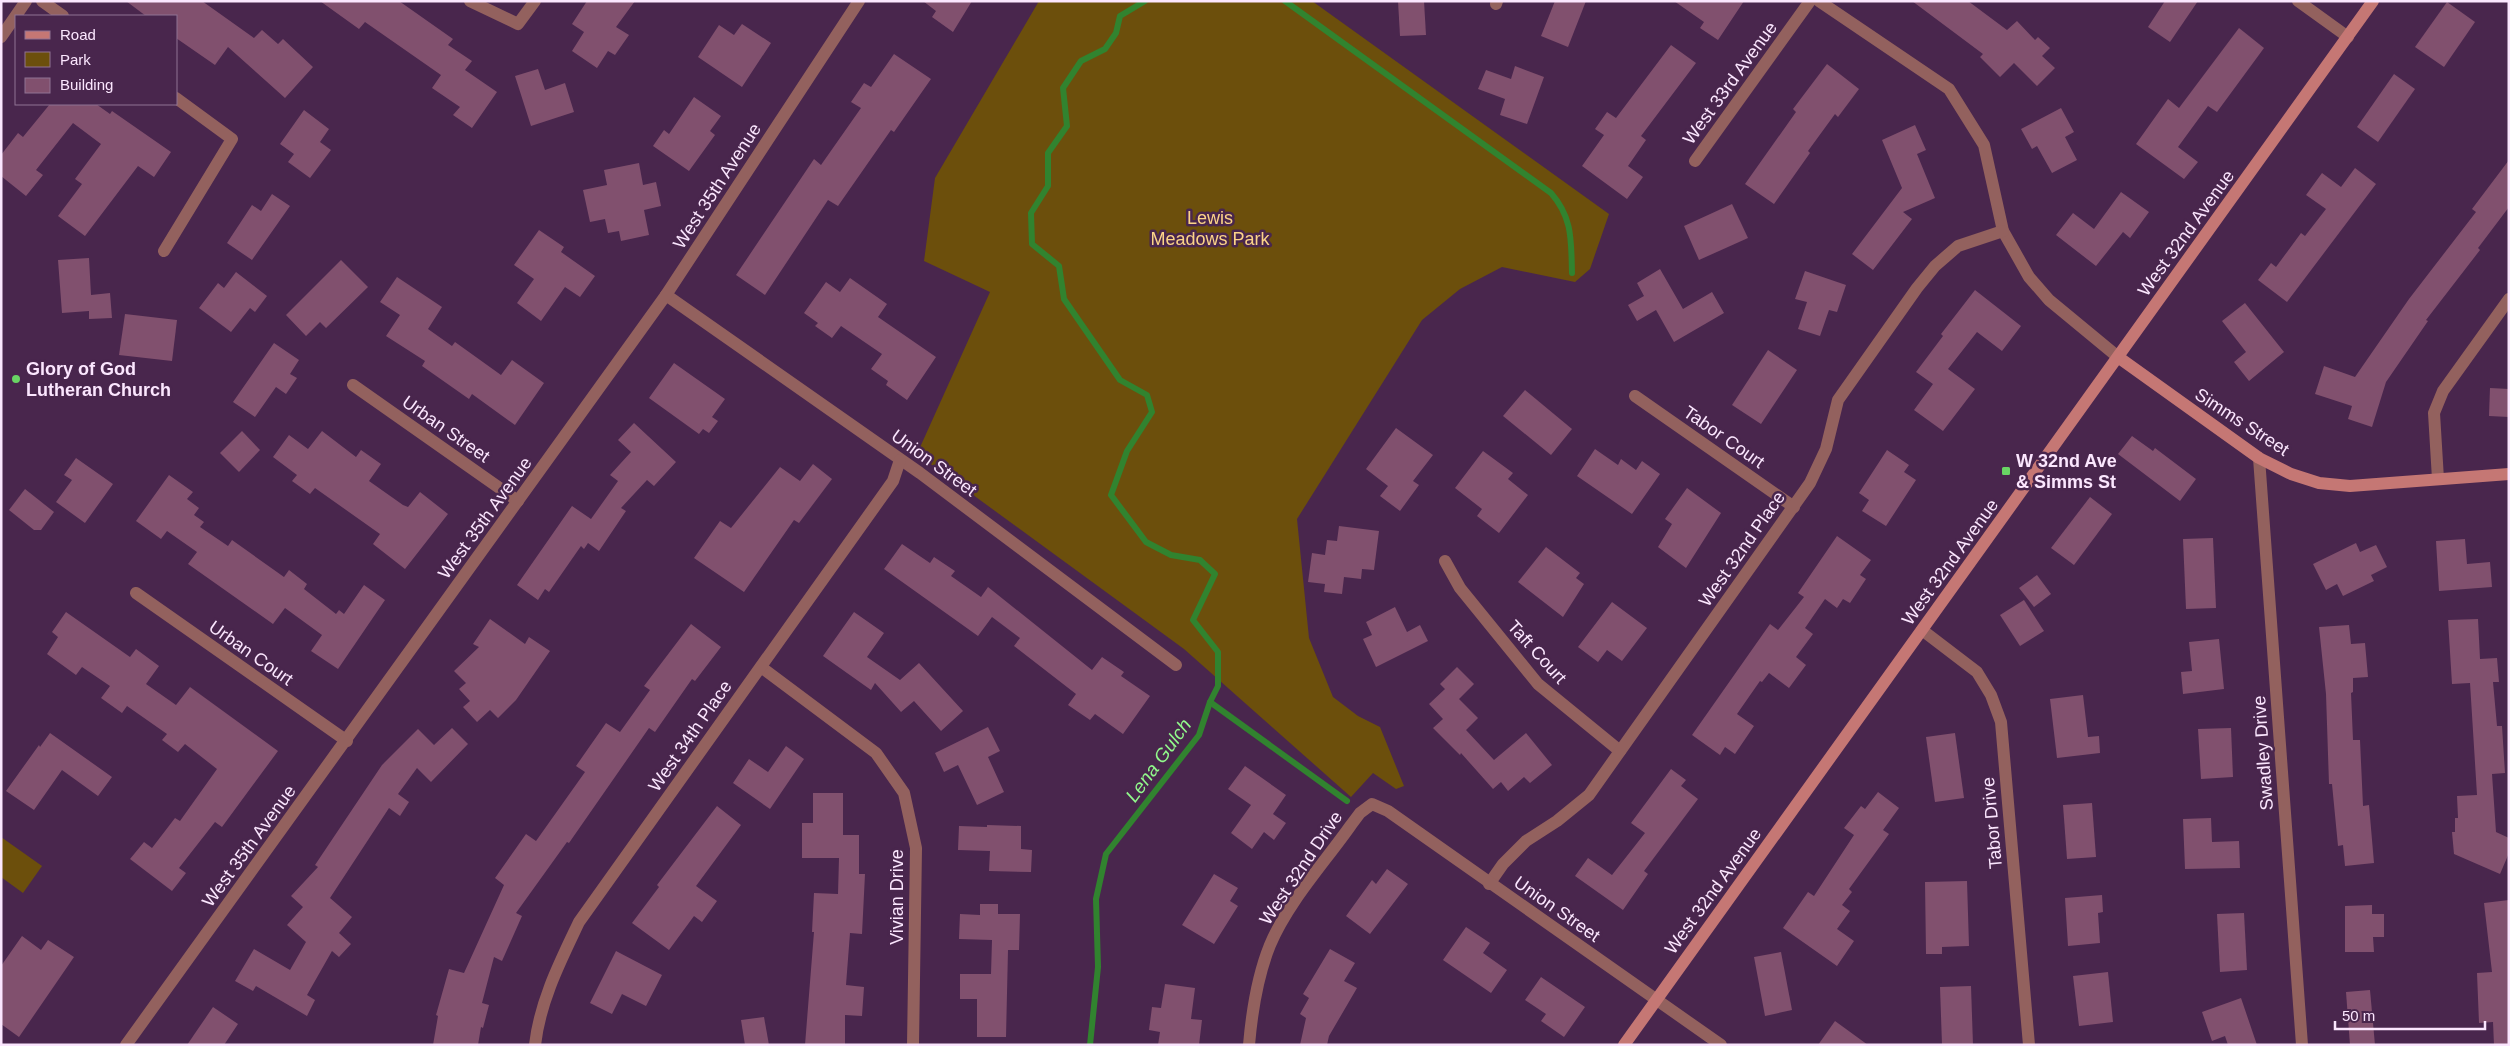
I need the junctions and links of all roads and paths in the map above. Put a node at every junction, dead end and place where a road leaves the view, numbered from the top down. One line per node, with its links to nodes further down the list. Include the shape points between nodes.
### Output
1 (26, 1): 10 (street)
2 (42, 1): 11 (street)
3 (470, 1): 4 (street, via 518,24)
4 (534, 1)
5 (859, 1): 19 (street, West 35th Avenue)
6 (1810, 1): 16 (street, West 33rd Avenue)
7 (1819, 1): 17 (street, via 1949,89 1984,145)
8 (2298, 1): 14 (street)
9 (2373, 1): 14 (street, West 32nd Avenue)
10 (16, 15)
11 (62, 15)
12 (15, 17): 13 (street)
13 (1, 37)
14 (2348, 37): 21 (street, West 32nd Avenue)
15 (178, 99): 18 (street, via 232,138)
16 (1695, 161)
17 (2003, 231): 21 (street, via 2029,276 2049,300); 29 (street, West 32nd Place, via 1958,246 1917,288 1838,400 1826,450)
18 (164, 251)
19 (666, 295): 25 (street, Union Street); 28 (street, West 35th Avenue)
20 (2509, 299): 27 (street, via 2443,391 2434,413)
21 (2118, 358): 24 (street, Simms Street); 32 (street, West 32nd Avenue)
22 (353, 385): 28 (street, Urban Street)
23 (1635, 396): 29 (street, Tabor Court)
24 (2259, 458): 27 (street, Simms Street, via 2319,483 2350,486); 47 (street, Swadley Drive)
25 (900, 460): 33 (street, Union Street); 34 (street, West 34th Place, via 893,481)
26 (2509, 474): 27 (street, Simms Street)
27 (2438, 479)
28 (518, 501): 35 (street, West 35th Avenue)
29 (1794, 507): 36 (street, West 32nd Place)
30 (1445, 561): 36 (street, Taft Court, via 1460,588 1538,684)
31 (136, 592): 35 (street, Urban Court)
32 (1922, 630): 39 (street, West 32nd Avenue); 46 (street, Tabor Drive, via 1976,672 1991,695 2001,722)
33 (1176, 665)
34 (761, 667): 41 (street, West 34th Place, via 579,922 552,979 538,1023); 42 (street, Vivian Drive, via 876,753 904,794 916,848)
35 (347, 741): 40 (street, West 35th Avenue)
36 (1620, 751): 38 (street, West 32nd Place, via 1589,795 1526,841)
37 (1372, 804): 38 (street, Union Street, via 1388,810); 43 (street, West 32nd Drive, via 1351,825 1285,916 1271,943 1252,1004)
38 (1489, 884): 39 (street, Union Street)
39 (1657, 999): 44 (street, West 32nd Avenue); 45 (street, Union Street)
40 (126, 1045)
41 (535, 1045)
42 (912, 1045)
43 (1249, 1045)
44 (1624, 1045)
45 (1721, 1045)
46 (2029, 1045)
47 (2302, 1045)

